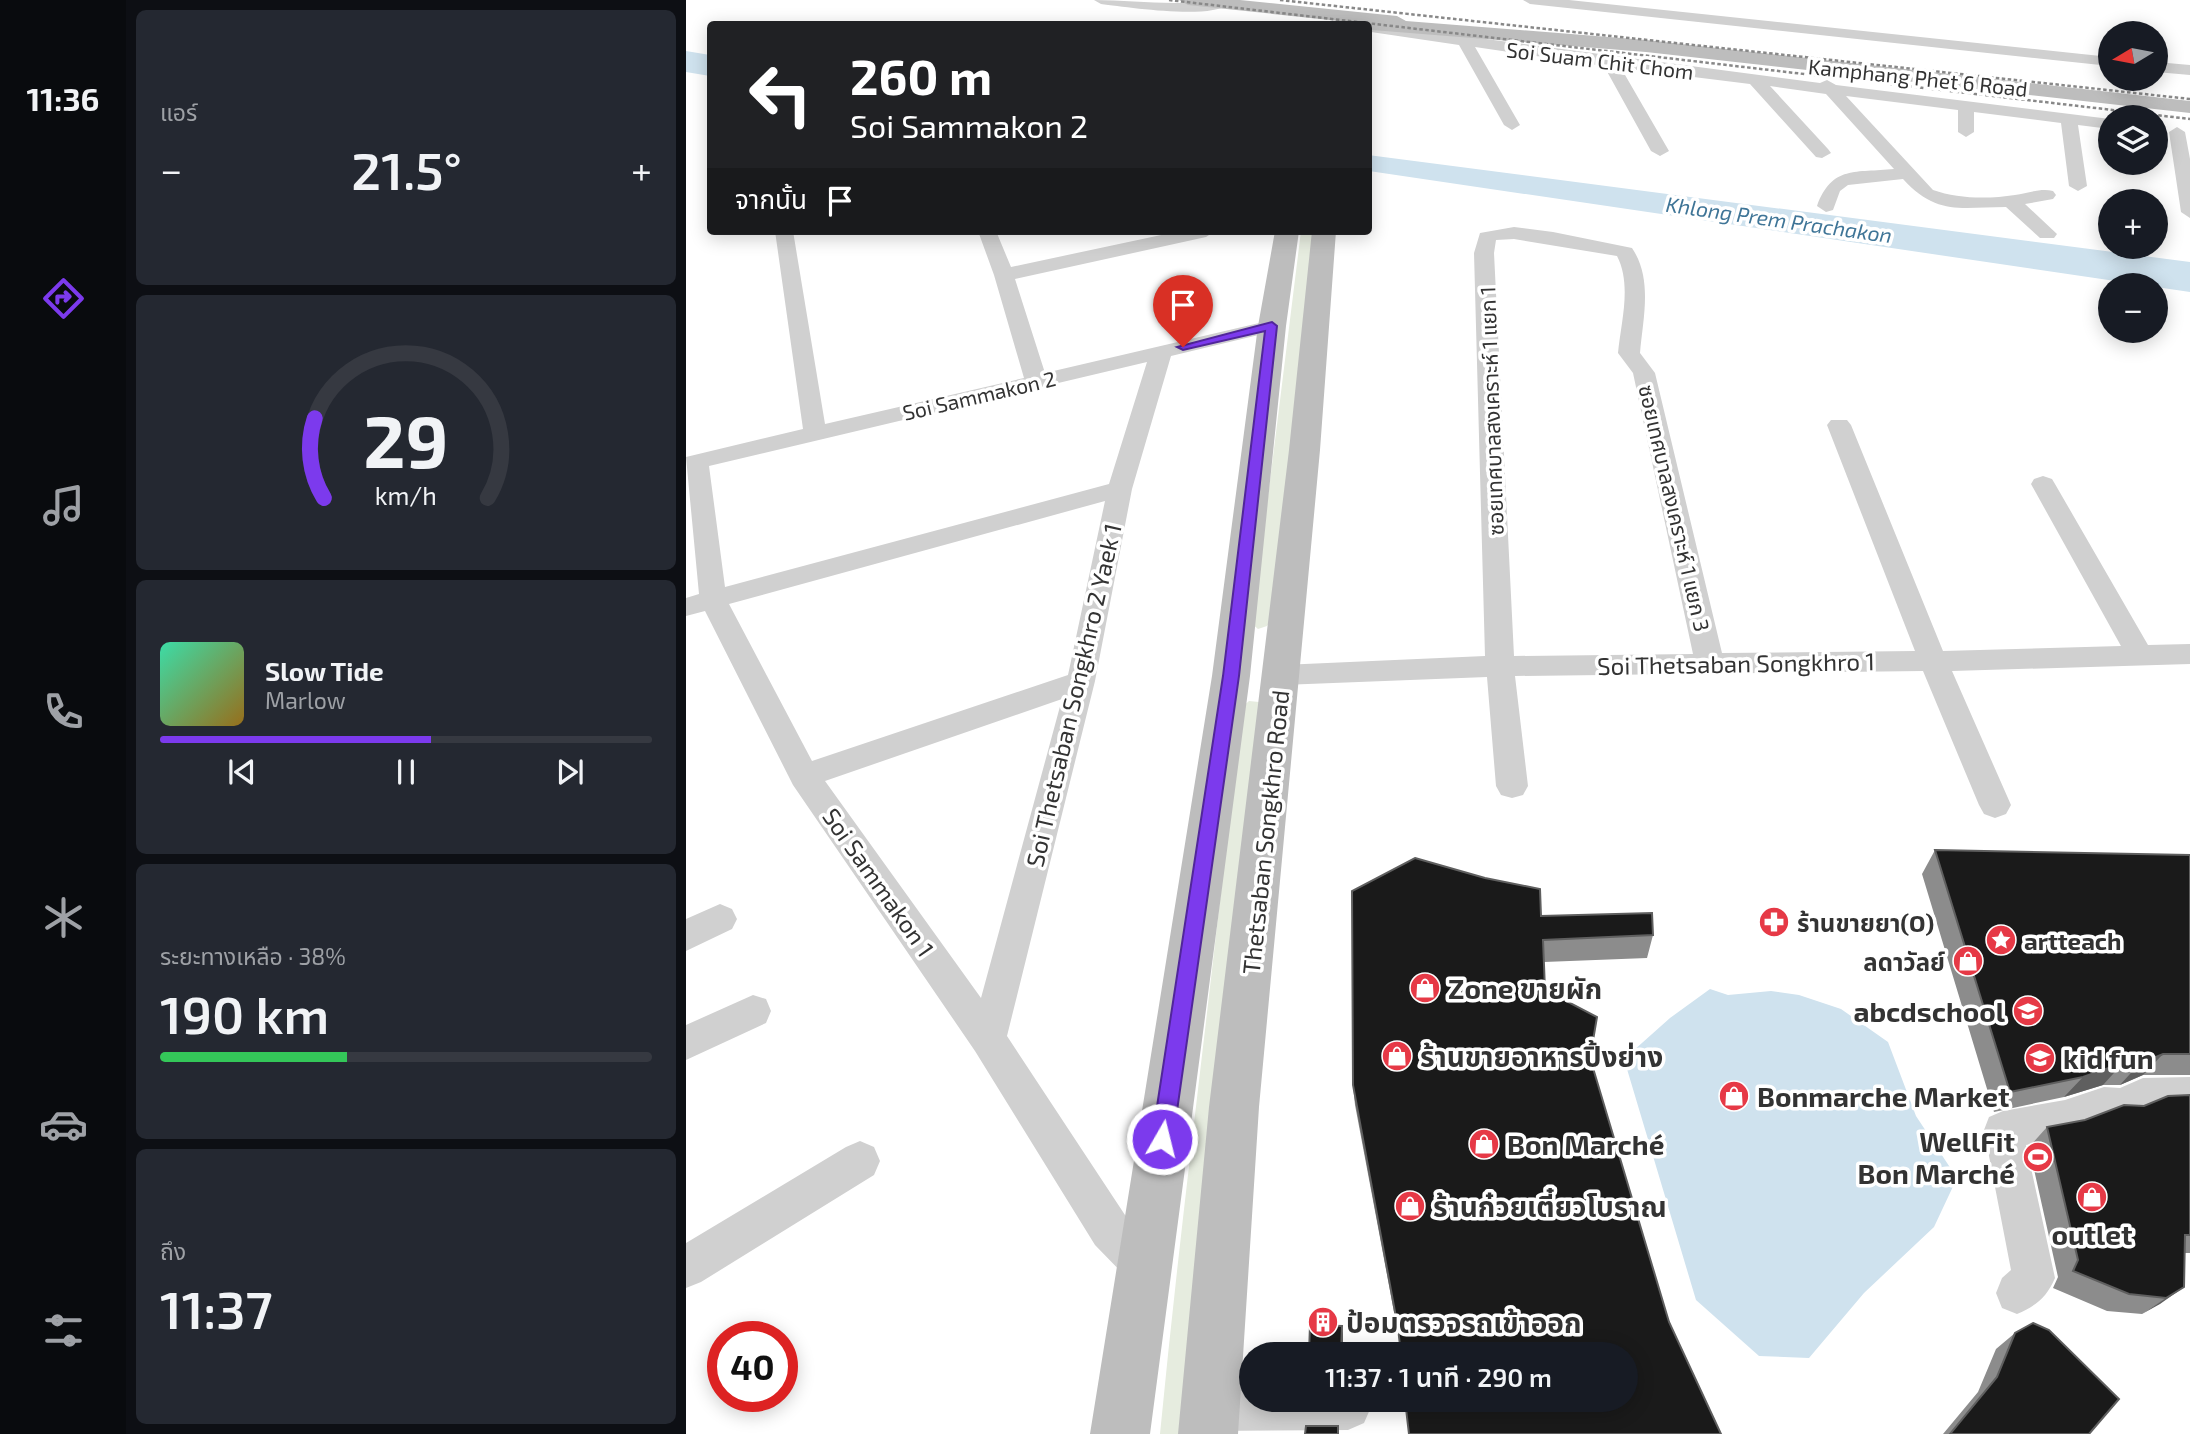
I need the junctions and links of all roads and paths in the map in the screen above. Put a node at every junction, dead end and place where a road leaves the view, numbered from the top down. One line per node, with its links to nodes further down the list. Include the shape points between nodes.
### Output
1 (1101, 0): 6 (street, via 1180,8)
2 (1188, 0): 6 (street, Kamphang Phet 6 Road)
3 (1359, 0): 7 (street)
4 (1530, 0): 12 (street)
5 (1382, 1): 8 (street)
6 (1222, 4): 7 (street, Kamphang Phet 6 Road)
7 (1349, 21)
8 (1372, 25)
9 (1372, 27): 11 (street, Soi Suam Chit Chom)
10 (1372, 27): 14 (street, Kamphang Phet 6 Road, via 1646,47)
11 (1465, 43): 13 (street, Soi Suam Chit Chom); 23 (street)
12 (2098, 61)
13 (1610, 62): 17 (street, Soi Suam Chit Chom); 26 (street)
14 (1823, 67): 18 (street); 20 (street, Kamphang Phet 6 Road)
15 (2168, 68): 16 (street)
16 (2190, 70)
17 (1754, 79): 18 (street, Soi Suam Chit Chom); 27 (street)
18 (1828, 89): 19 (street, Soi Suam Chit Chom); 28 (street)
19 (1966, 105): 21 (street, Soi Suam Chit Chom); 24 (street)
20 (2190, 107)
21 (2069, 118): 22 (street, Soi Suam Chit Chom); 29 (street)
22 (2098, 122)
23 (1512, 125)
24 (1966, 132)
25 (2183, 133): 33 (street)
26 (1660, 151)
27 (1822, 153)
28 (1907, 173): 31 (street, via 1927,194 1943,201); 32 (street, via 1843,180 1832,189)
29 (2078, 186)
30 (2046, 195): 31 (street)
31 (2011, 201): 34 (street)
32 (1826, 206)
33 (2190, 212)
34 (2047, 234)
35 (792, 235): 46 (street)
36 (988, 235): 41 (street)
37 (1188, 235): 41 (street)
38 (1286, 235): 42 (street, Thetsaban Songkhro Road)
39 (1324, 235): 56 (street, Thetsaban Songkhro Road)
40 (1565, 241): 54 (street, ซอยเทศบาลสงเคราะห์ 1 แยก 3, via 1625,252 1631,260 1634,289 1629,353 1644,373); 55 (street, ซอยเทศบาลสงเคราะห์ 1 แยก 1, via 1495,233 1487,237 1484,253)
41 (1004, 275): 44 (street)
42 (1272, 326): 43 (street, Soi Sammakon 2); 57 (street, Thetsaban Songkhro Road)
43 (1161, 352): 44 (street, Soi Sammakon 2); 49 (street, Soi Thetsaban Songkhro 2 Yaek 1)
44 (1035, 381): 46 (street, Soi Sammakon 2)
45 (1839, 425): 53 (street)
46 (815, 433): 47 (street, Soi Sammakon 2)
47 (691, 463): 50 (street, Soi Sammakon 1)
48 (2043, 484): 51 (street)
49 (1120, 489): 50 (street); 58 (street, Soi Thetsaban Songkhro 2 Yaek 1)
50 (699, 603): 59 (street, Soi Sammakon 1)
51 (2140, 654): 52 (street, Soi Thetsaban Songkhro 1); 53 (street, Soi Thetsaban Songkhro 1)
52 (2190, 654)
53 (1933, 661): 54 (street, Soi Thetsaban Songkhro 1); 61 (street)
54 (1710, 664): 55 (street, Soi Thetsaban Songkhro 1)
55 (1500, 666): 56 (street, Soi Thetsaban Songkhro 1); 60 (street)
56 (1282, 675): 57 (street); 73 (street, Thetsaban Songkhro Road, via 1234,1107)
57 (1231, 676): 69 (street, Thetsaban Songkhro Road)
58 (1081, 681): 59 (street); 65 (street, Soi Thetsaban Songkhro 2 Yaek 1)
59 (804, 776): 65 (street, Soi Sammakon 1)
60 (1512, 786)
61 (1995, 805)
62 (720, 919): 63 (street)
63 (686, 936)
64 (753, 1012): 66 (street)
65 (988, 1039): 69 (street, Soi Sammakon 1, via 1110,1230)
66 (686, 1043)
67 (2190, 1095): 71 (street, via 2143,1096 2122,1106 2104,1105 2065,1119 2003,1130 2034,1278)
68 (860, 1161): 70 (street)
69 (1145, 1266): 74 (street, Thetsaban Songkhro Road)
70 (686, 1267)
71 (2017, 1293)
72 (1298, 1412): 73 (street)
73 (1209, 1421)
74 (1120, 1434)

